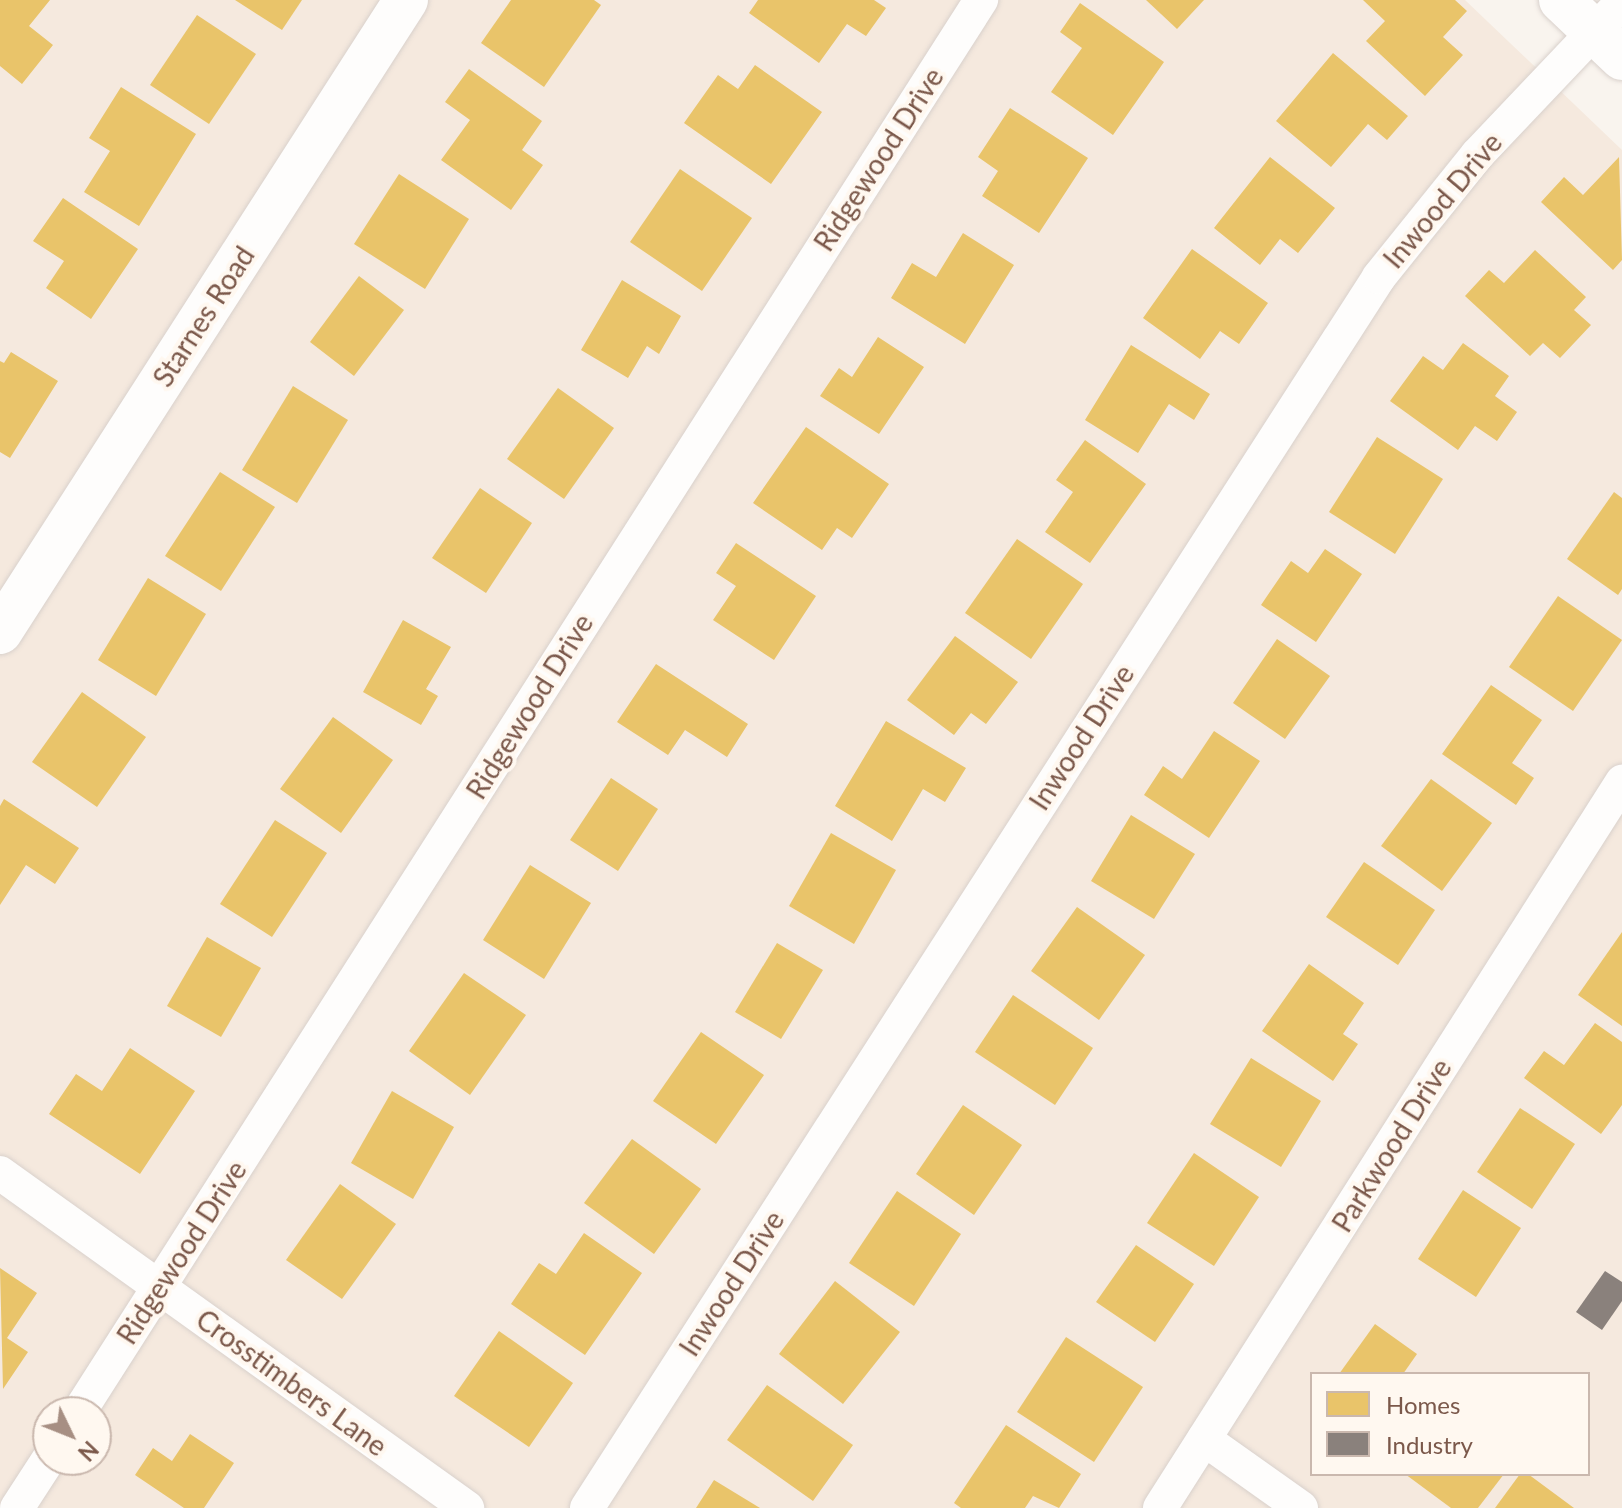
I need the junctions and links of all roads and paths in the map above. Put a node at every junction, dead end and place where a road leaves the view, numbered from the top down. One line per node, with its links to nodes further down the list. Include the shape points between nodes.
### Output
1 (406, 0): 5 (main road, Starnes Road)
2 (981, 0): 8 (street, Ridgewood Drive)
3 (1561, 0): 4 (main road)
4 (1613, 30): 14 (street, Inwood Drive, via 1477,155 1379,277)
5 (0, 632)
6 (1622, 782): 10 (street, Parkwood Drive)
7 (0, 1173): 8 (street, Crosstimbers Lane)
8 (160, 1287): 9 (street, Ridgewood Drive); 13 (street, Crosstimbers Lane)
9 (89, 1396)
10 (1204, 1439): 15 (street, Parkwood Drive); 16 (street)
11 (38, 1476): 12 (street)
12 (17, 1508)
13 (467, 1508)
14 (587, 1508)
15 (1160, 1508)
16 (1301, 1508)

